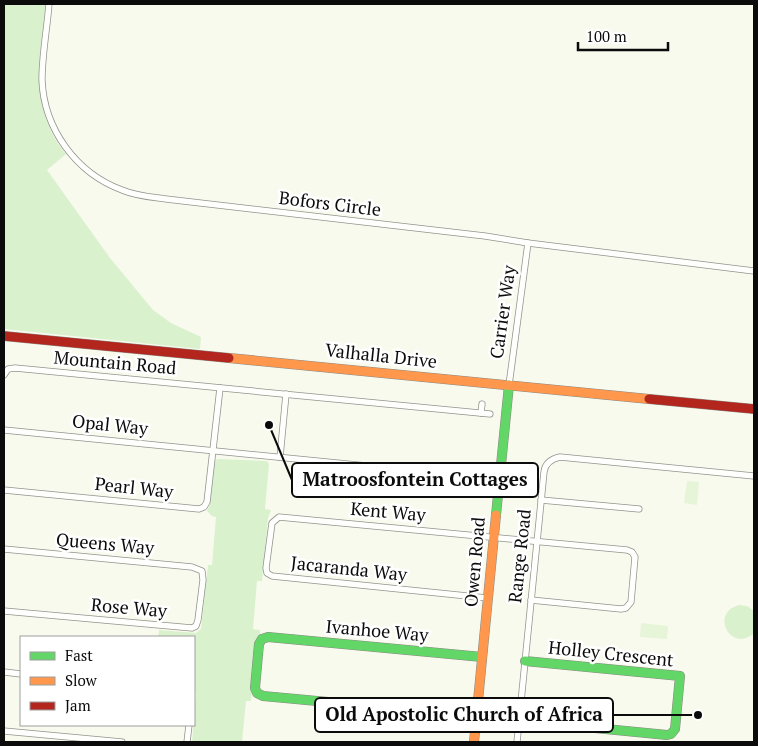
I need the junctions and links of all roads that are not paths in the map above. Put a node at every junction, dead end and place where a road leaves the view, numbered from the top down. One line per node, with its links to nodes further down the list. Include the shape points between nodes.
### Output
1 (49, 4): 2 (street, Bofors Circle, via 42,78 47,109 69,152 106,183 144,196)
2 (528, 243): 3 (street, Bofors Circle); 6 (street, Carrier Way)
3 (754, 271)
4 (4, 336): 6 (street, Valhalla Drive)
5 (4, 375): 7 (street, Mountain Road, via 8,369 15,368)
6 (509, 385): 10 (street, Valhalla Drive); 17 (street, Owen Road)
7 (220, 388): 8 (street, Mountain Road); 14 (street)
8 (286, 394): 11 (street, Mountain Road); 15 (street)
9 (482, 404): 11 (street)
10 (754, 409)
11 (482, 413): 12 (street, Mountain Road)
12 (490, 414)
13 (4, 430): 14 (street, Opal Way)
14 (212, 451): 15 (street, Opal Way); 18 (street, Pearl Way, via 207,502 204,508 199,509)
15 (280, 457): 17 (street, Opal Way)
16 (754, 476): 19 (street, Range Road, via 560,457 546,465)
17 (499, 479): 22 (street, Owen Road)
18 (4, 490)
19 (541, 500): 20 (street); 23 (street, Range Road)
20 (639, 509)
21 (279, 517): 22 (street, Kent Way); 26 (street, Jacaranda Way, via 272,523 269,541 266,568 272,576)
22 (494, 537): 23 (street, Kent Way); 26 (street, Owen Road)
23 (537, 542): 27 (street, Range Road); 27 (street, Kent Way, via 632,552 636,559 632,600 624,609)
24 (4, 549): 25 (street, Queens Way, via 192,567)
25 (202, 571): 28 (street, Rose Way, via 198,620 192,628)
26 (488, 598): 30 (street, Owen Road)
27 (531, 600): 31 (street, Range Road)
28 (4, 611)
29 (268, 637): 30 (street, Ivanhoe Way); 34 (street, Holley Crescent, via 259,644 254,685 257,693 263,696)
30 (482, 657): 34 (street, Owen Road)
31 (525, 661): 35 (street, Range Road); 35 (street, Holley Crescent, via 680,676 676,718 673,732 667,735)
32 (4, 672): 33 (street)
33 (20, 674)
34 (476, 717): 35 (street, Holley Crescent); 40 (street, Owen Road)
35 (519, 721): 41 (street, Range Road)
36 (189, 726): 39 (street)
37 (4, 731): 38 (street)
38 (122, 742)
39 (187, 742)
40 (474, 742)
41 (517, 742)

